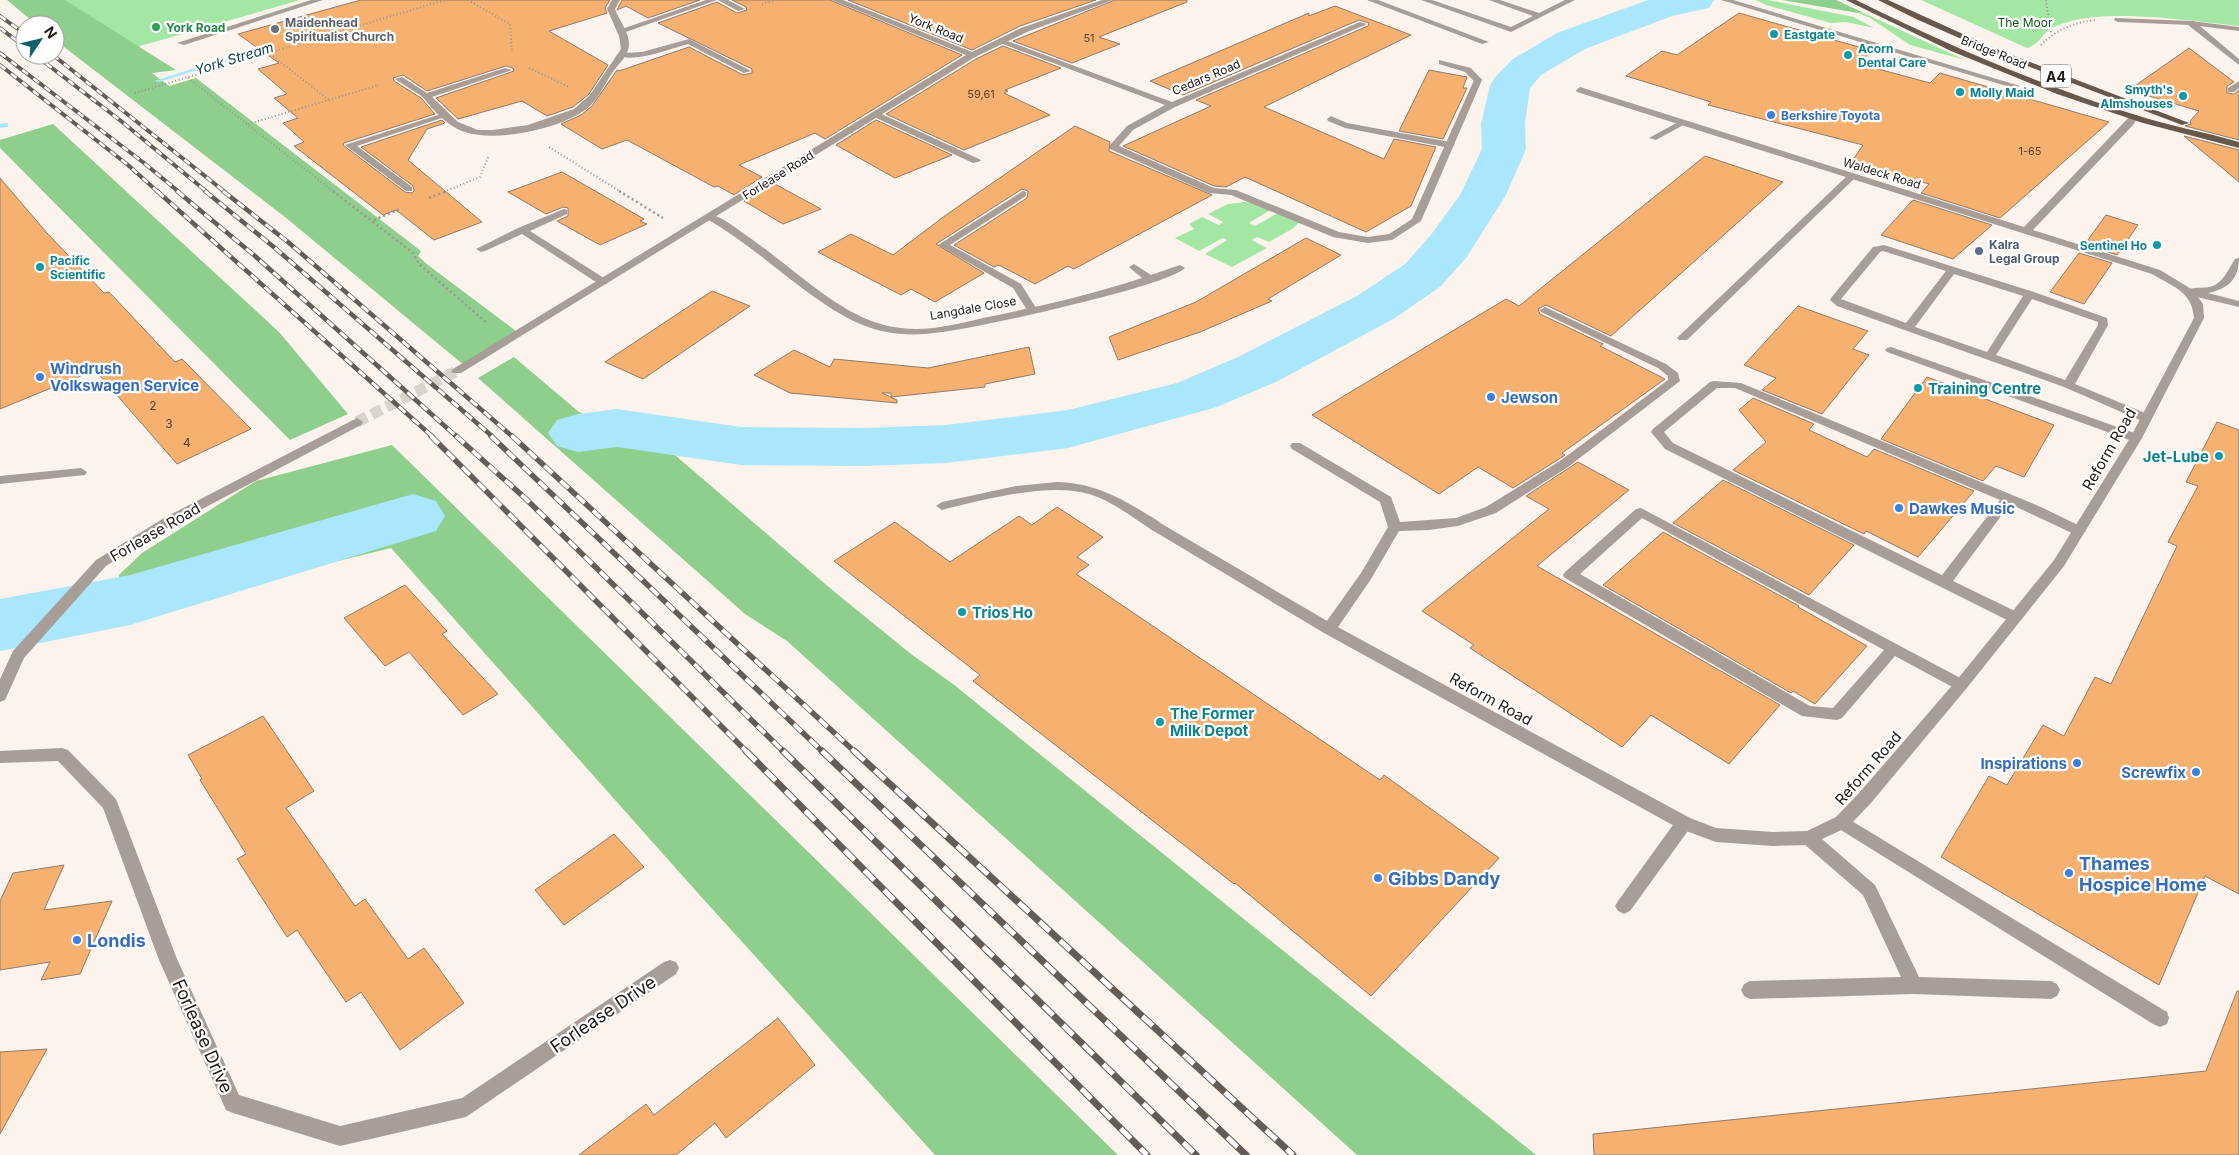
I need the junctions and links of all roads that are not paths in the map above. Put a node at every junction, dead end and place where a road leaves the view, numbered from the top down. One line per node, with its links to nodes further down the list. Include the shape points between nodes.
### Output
1 (318, 0): 25 (street)
2 (616, 0): 22 (street, via 611,9)
3 (713, 0): 22 (street)
4 (722, 0): 14 (street)
5 (836, 0): 28 (street, York Road)
6 (1109, 0): 23 (street, Forlease Road)
7 (1371, 0): 24 (street)
8 (1425, 0): 15 (street, via 1511,30)
9 (1493, 0): 15 (street)
10 (1571, 0): 15 (street)
11 (1850, 0): 42 (main road, Bridge Road / A4, via 1910,31 1989,65)
12 (1882, 0): 26 (main road, Bridge Road / A4)
13 (1729, 1): 35 (street, via 1853,33)
14 (741, 9)
15 (1540, 16)
16 (2118, 20): 17 (street)
17 (2130, 20): 18 (street); 20 (street)
18 (2191, 23): 21 (street); 30 (street)
19 (1363, 24): 39 (street, Cedars Road)
20 (2140, 29)
21 (2239, 29)
22 (620, 31): 27 (street, via 625,42)
23 (1000, 41): 28 (street, Forlease Road); 39 (street, Cedars Road)
24 (1485, 42)
25 (181, 43)
26 (2000, 53): 42 (main road, Bridge Road, via 2025,70 2129,108); 46 (main road, Bridge Road / A4)
27 (623, 55): 32 (street, via 642,54 689,42); 41 (street, via 612,65 586,105 559,120 498,133 468,131)
28 (972, 55): 40 (street, Forlease Road)
29 (1442, 62): 47 (street, via 1468,70 1478,80)
30 (2239, 62)
31 (508, 70): 38 (street)
32 (747, 71)
33 (399, 79): 38 (street)
34 (2239, 84): 37 (street)
35 (2016, 86)
36 (1580, 90): 44 (street, Waldeck Road)
37 (2231, 90)
38 (426, 96): 41 (street)
39 (1172, 105): 47 (street, via 1130,128 1114,147 1212,190 1233,192 1337,236 1368,240 1392,237 1416,221)
40 (875, 114): 48 (street); 53 (street, Forlease Road)
41 (444, 116): 50 (street, via 350,145)
42 (2134, 117): 46 (main road, Bridge Road / A4); 55 (street)
43 (1331, 119): 47 (street, via 1345,125)
44 (1683, 122): 45 (street); 49 (street, Waldeck Road)
45 (1653, 138)
46 (2237, 144)
47 (1450, 145)
48 (976, 162)
49 (1851, 177): 55 (street, Waldeck Road); 69 (lane)
50 (409, 189)
51 (1023, 194): 67 (street, via 943,245 1017,286)
52 (564, 212): 54 (street)
53 (710, 217): 62 (street, Forlease Road); 67 (street, Langdale Close, via 795,279 871,325 904,332 946,329)
54 (522, 230): 56 (street); 62 (lane)
55 (2026, 232): 63 (street, via 2156,272)
56 (481, 249)
57 (2239, 261): 63 (street, via 2226,283 2214,291)
58 (1134, 267): 61 (street)
59 (1180, 268): 61 (street, Langdale Close)
60 (1953, 269): 64 (street); 68 (street); 68 (street, via 1892,249 1877,249 1835,300)
61 (1151, 280): 67 (street, Langdale Close)
62 (603, 282): 72 (street, Forlease Road)
63 (2189, 292): 65 (street); 74 (street, Reform Road, via 2198,304 2199,318)
64 (2030, 294): 71 (lane); 73 (street, via 2103,320)
65 (2239, 304)
66 (1544, 310): 82 (street, via 1662,366 1674,375 1674,381 1564,464 1491,510 1458,522)
67 (1033, 311)
68 (1908, 328): 71 (street)
69 (1683, 338)
70 (1891, 350): 76 (street)
71 (1989, 357): 73 (street)
72 (457, 370)
73 (2068, 385): 74 (street)
74 (2146, 418): 76 (street, Reform Road)
75 (357, 422): 89 (street, Forlease Road, via 169,521 101,563 18,655)
76 (2136, 438): 83 (street, Reform Road)
77 (1296, 446): 82 (lane, via 1386,500)
78 (81, 472): 79 (street)
79 (0, 480)
80 (2008, 498): 83 (street); 84 (street); 84 (street, via 1737,384 1714,384 1657,432 1670,446)
81 (942, 506): 86 (street, Reform Road, via 1026,489 1089,489 1113,500)
82 (1395, 527): 86 (lane)
83 (2079, 531): 85 (street, Reform Road, via 2059,563)
84 (1944, 582): 85 (street)
85 (2014, 617): 88 (street, Reform Road)
86 (1329, 629): 91 (street, Reform Road)
87 (1894, 648): 87 (street, via 1641,512 1570,575 1807,712 1837,714); 88 (street)
88 (1961, 685): 92 (street, Reform Road)
89 (0, 696)
90 (0, 756): 95 (street, Forlease Drive, via 62,754 110,804 168,960 233,1103 340,1136 466,1107)
91 (1684, 822): 93 (street, Reform Road, via 1716,836); 94 (street)
92 (1842, 822): 93 (street, Reform Road); 99 (street)
93 (1809, 838): 96 (street, via 1869,890)
94 (1624, 906)
95 (670, 968)
96 (1914, 985): 97 (street); 98 (street)
97 (1750, 990)
98 (2051, 990)
99 (2160, 1018)

